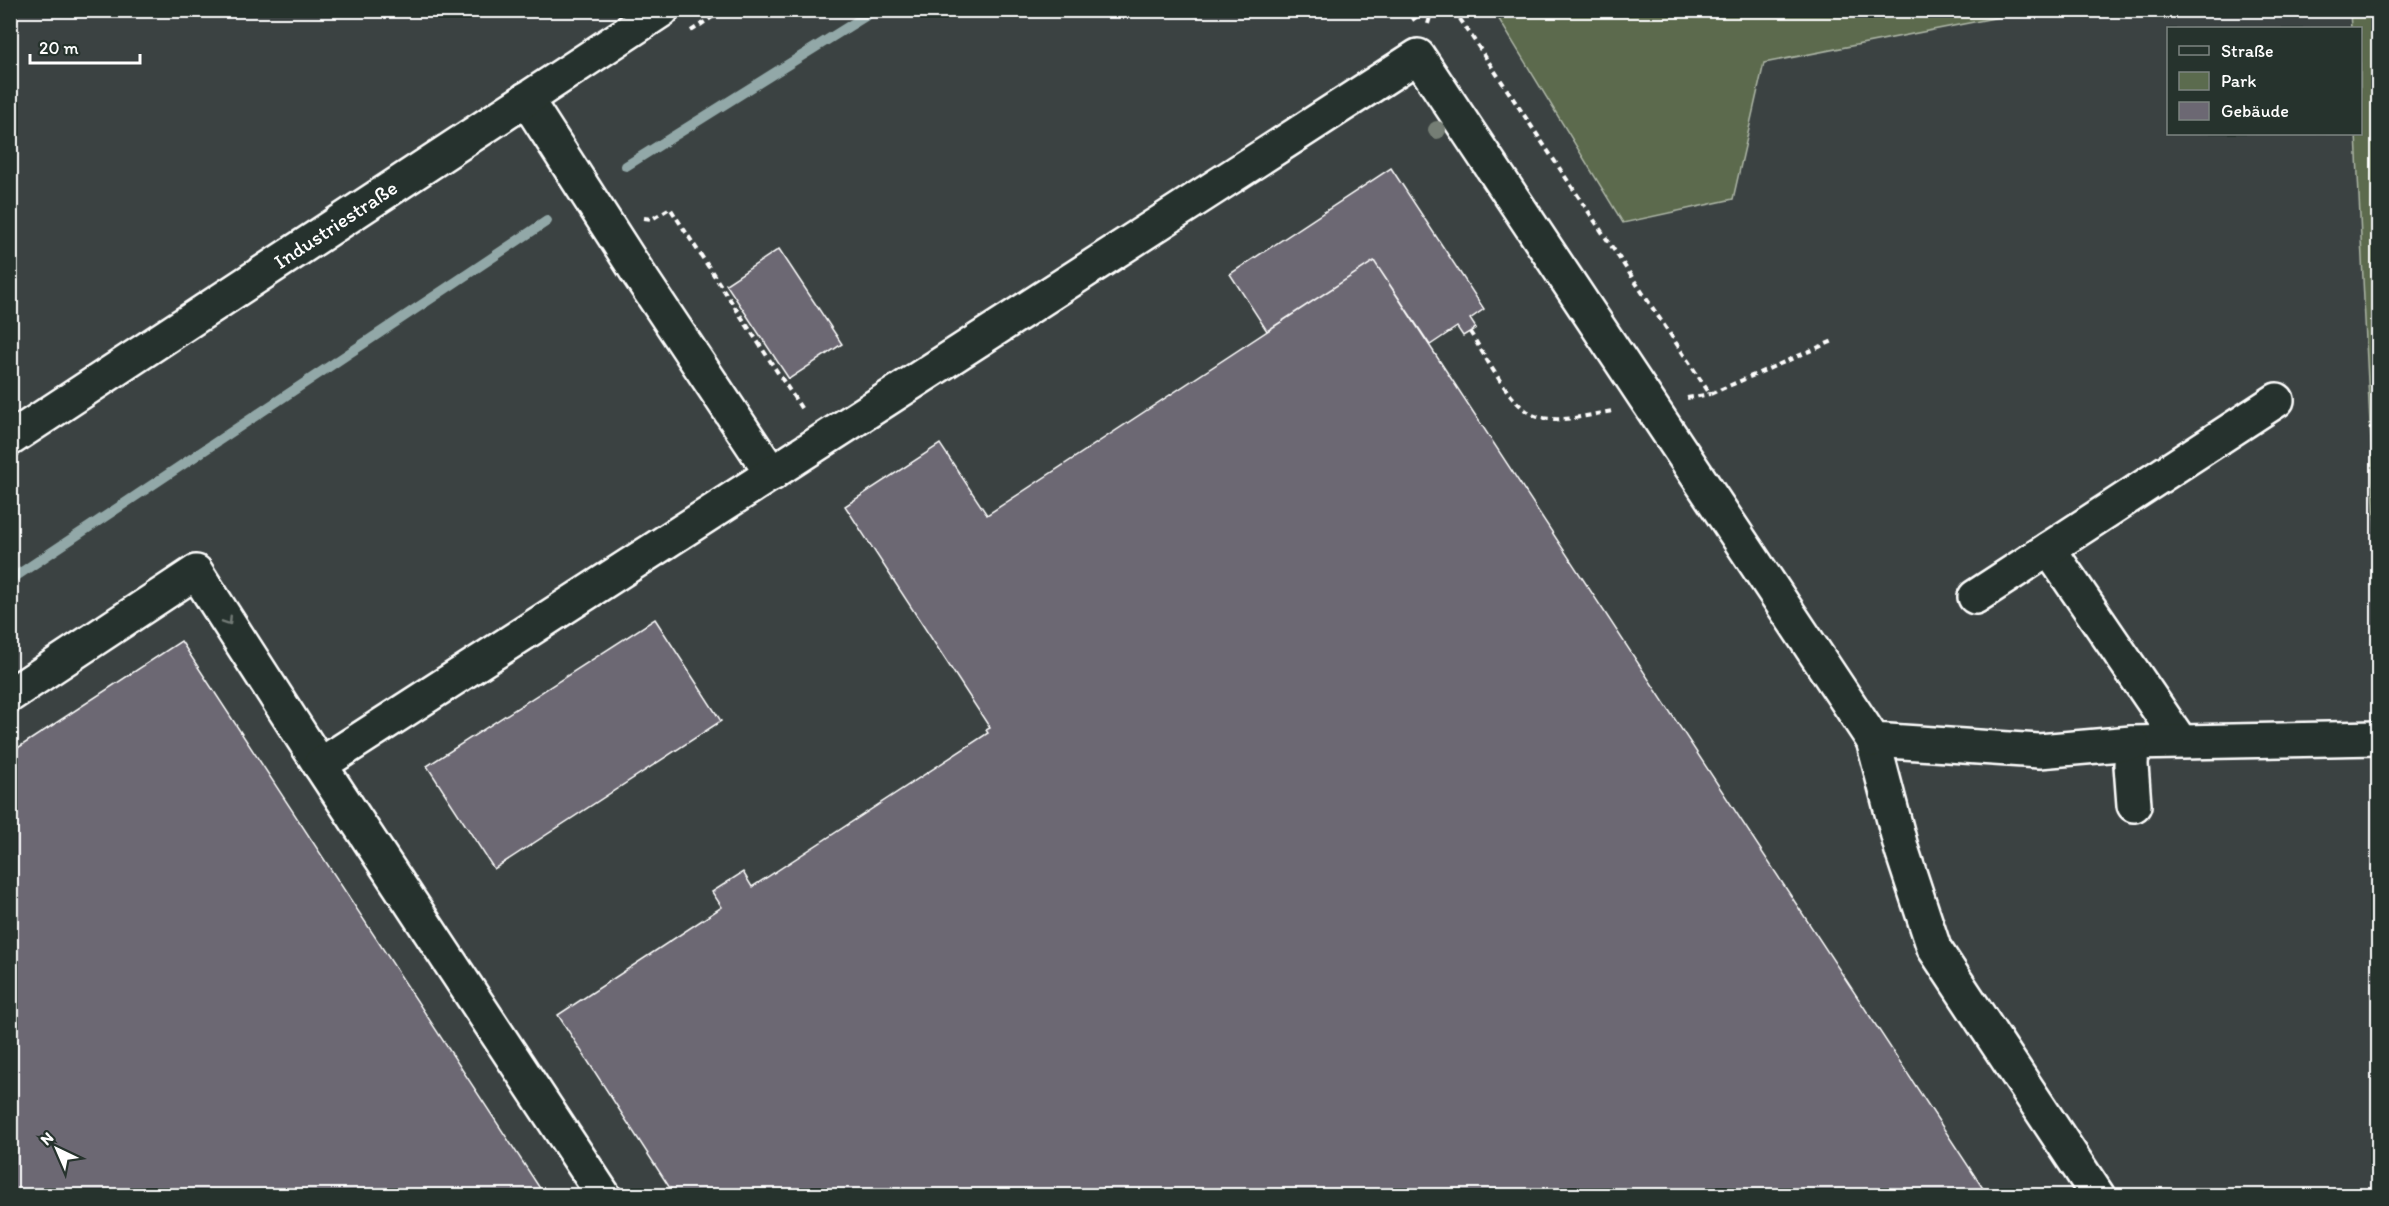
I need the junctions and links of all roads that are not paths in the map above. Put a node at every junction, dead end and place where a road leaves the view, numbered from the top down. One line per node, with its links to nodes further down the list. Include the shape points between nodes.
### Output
1 (662, 10): 2 (street, Industriestraße)
2 (526, 99): 4 (street, Industriestraße); 5 (street)
3 (2277, 400): 6 (street)
4 (10, 439)
5 (772, 474): 10 (street, via 1418,56); 13 (street)
6 (2049, 549): 7 (street); 11 (street)
7 (1975, 597)
8 (10, 695): 13 (street, one-way to 13, via 196,572)
9 (2379, 738): 11 (street)
10 (1873, 740): 12 (street, via 2039,751); 16 (street, via 1902,851 1934,948)
11 (2180, 741): 12 (street)
12 (2132, 742): 14 (street)
13 (320, 765): 15 (street)
14 (2134, 805)
15 (604, 1196)
16 (2098, 1196)

